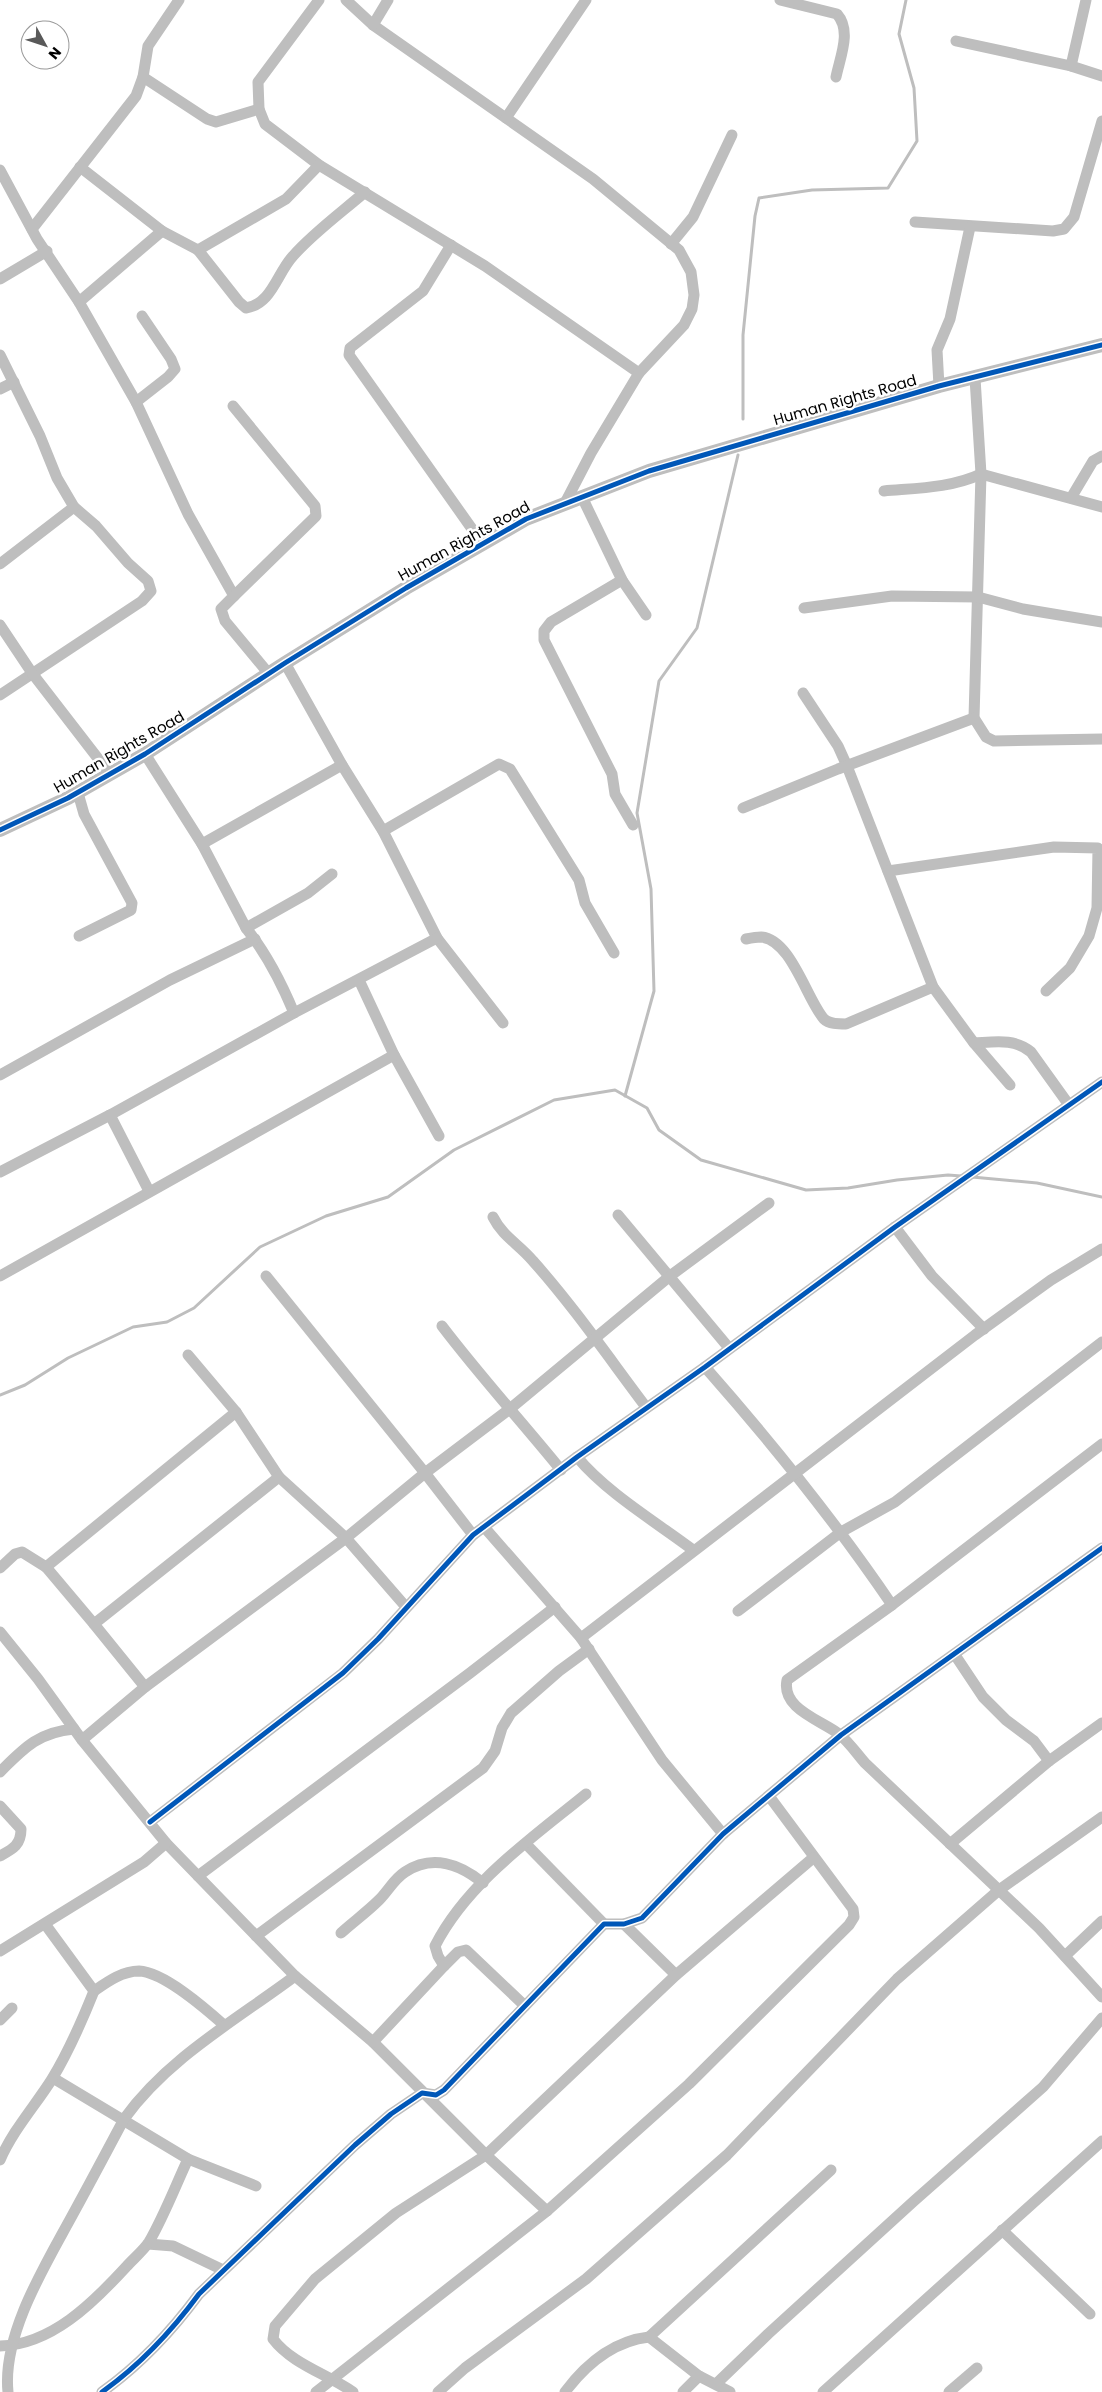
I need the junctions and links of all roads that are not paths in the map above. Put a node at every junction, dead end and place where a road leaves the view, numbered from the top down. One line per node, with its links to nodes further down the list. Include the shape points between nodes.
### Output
1 (319, 0): 14 (street, via 258,82)
2 (346, 0): 8 (street)
3 (388, 0): 8 (street)
4 (586, 0): 15 (street)
5 (780, 0): 13 (street, via 837,14 842,20 845,36)
6 (1086, 0): 10 (street)
7 (176, 1): 12 (street, via 148,46)
8 (373, 25): 15 (street)
9 (956, 41): 10 (street)
10 (1071, 66): 11 (street)
11 (1102, 76)
12 (143, 77): 14 (street, via 216,122); 19 (street, via 136,96)
13 (836, 77)
14 (259, 109): 18 (street, via 264,124)
15 (506, 118): 26 (street, via 593,179)
16 (1102, 121): 23 (street, via 1074,217 1064,229)
17 (732, 136): 26 (street, via 693,217)
18 (319, 165): 21 (street); 28 (street, via 286,199)
19 (80, 167): 24 (street); 25 (street)
20 (0, 170): 24 (street)
21 (366, 192): 27 (street); 28 (street, via 294,255 276,284 255,306 246,308 239,302)
22 (914, 222): 23 (street)
23 (970, 227): 38 (street, via 950,319 937,350)
24 (32, 229): 29 (street)
25 (162, 231): 28 (street); 31 (street)
26 (671, 244): 35 (street, via 679,250 691,272 692,309 684,325)
27 (451, 245): 35 (street); 50 (street, via 423,290 350,348 349,355)
28 (198, 250)
29 (47, 251): 30 (street); 31 (street)
30 (0, 279)
31 (79, 302): 40 (street)
32 (142, 316): 40 (street, via 171,359 174,369)
33 (1102, 345): 36 (street, Human Rights Road)
34 (0, 355): 37 (street)
35 (638, 373): 47 (street)
36 (975, 378): 38 (street, Human Rights Road); 43 (street)
37 (14, 382): 39 (street); 48 (street, via 57,478)
38 (939, 386): 45 (street, Human Rights Road, via 649,471)
39 (0, 390)
40 (136, 402): 53 (street, via 188,514)
41 (233, 406): 53 (street, via 315,506 316,516)
42 (1102, 456): 46 (street, via 1093,461)
43 (981, 474): 44 (street, via 956,483); 46 (street); 54 (street)
44 (884, 491)
45 (582, 497): 47 (street, Human Rights Road); 52 (street)
46 (1071, 498): 49 (street)
47 (565, 502): 50 (street, Human Rights Road)
48 (74, 507): 51 (street); 60 (street, via 148,582 151,591 142,601)
49 (1102, 507)
50 (482, 543): 59 (street, Human Rights Road)
51 (0, 564)
52 (622, 580): 56 (street); 72 (street, via 551,622 544,631 544,640 612,774 616,794)
53 (234, 596): 61 (street, via 221,609 225,621)
54 (978, 597): 55 (street, via 892,596); 57 (street, via 1023,609); 64 (street)
55 (804, 608)
56 (646, 615)
57 (1102, 622)
58 (0, 625): 60 (street)
59 (285, 663): 61 (street, Human Rights Road); 67 (street)
60 (32, 673): 63 (street); 69 (street)
61 (270, 674): 66 (street, Human Rights Road)
62 (803, 693): 68 (street, via 838,746)
63 (0, 695)
64 (974, 718): 65 (street, via 986,737 994,740); 68 (street)
65 (1102, 740)
66 (145, 754): 69 (street, Human Rights Road); 75 (street)
67 (342, 765): 74 (street); 75 (street)
68 (847, 766): 71 (street); 76 (street)
69 (110, 774): 70 (street, Human Rights Road)
70 (78, 793): 73 (street, Human Rights Road); 79 (street, via 84,814 132,903 131,910)
71 (743, 808)
72 (633, 825)
73 (0, 830)
74 (383, 831): 80 (street); 83 (street, via 499,764 504,765 510,769 579,880 585,903)
75 (202, 844): 78 (street)
76 (888, 871): 85 (street); 86 (street, via 1054,847 1098,848 1097,908 1089,936 1070,968)
77 (332, 874): 78 (street, via 308,893)
78 (246, 928): 81 (street)
79 (79, 936)
80 (436, 938): 84 (street); 88 (street)
81 (255, 939): 87 (street); 91 (street, via 170,980)
82 (746, 939): 85 (street, via 762,937 780,948 792,962 825,1020 835,1024 846,1024)
83 (614, 953)
84 (359, 980): 87 (street); 90 (street)
85 (933, 987): 89 (street)
86 (1046, 991)
87 (294, 1013): 95 (street)
88 (503, 1023)
89 (974, 1043): 93 (street); 94 (street, via 1012,1042 1032,1052)
90 (394, 1055): 96 (street); 98 (street)
91 (0, 1075)
92 (1102, 1082): 94 (street)
93 (1010, 1085)
94 (1070, 1105): 102 (street)
95 (110, 1115): 97 (street); 98 (street)
96 (439, 1136)
97 (0, 1172)
98 (149, 1191): 104 (street)
99 (769, 1203): 106 (street)
100 (618, 1215): 106 (street)
101 (493, 1216): 109 (street, via 500,1232 533,1260)
102 (895, 1227): 108 (street, via 932,1276); 111 (street)
103 (1102, 1249): 108 (street, via 1051,1280)
104 (0, 1276)
105 (266, 1276): 120 (street)
106 (670, 1276): 109 (street); 111 (street)
107 (442, 1326): 115 (street, via 468,1361)
108 (984, 1329): 121 (street)
109 (595, 1338): 114 (street); 115 (street)
110 (1102, 1342): 124 (street, via 895,1502)
111 (729, 1348): 113 (street)
112 (188, 1355): 116 (street)
113 (705, 1367): 114 (street); 121 (street)
114 (646, 1407): 118 (street)
115 (511, 1408): 119 (street); 120 (street)
116 (236, 1412): 122 (street); 129 (street)
117 (1102, 1444): 131 (street)
118 (577, 1457): 119 (street); 128 (street, via 648,1518)
119 (560, 1470): 123 (street)
120 (425, 1472): 125 (street); 126 (street)
121 (794, 1473): 124 (street); 128 (street)
122 (278, 1477): 126 (street); 135 (street)
123 (484, 1527): 125 (street); 133 (street)
124 (841, 1532): 131 (street); 134 (street)
125 (473, 1535): 132 (street)
126 (346, 1538): 132 (street); 140 (street)
127 (1102, 1548): 139 (street)
128 (693, 1550): 137 (street)
129 (46, 1567): 130 (street, via 22,1552); 135 (street)
130 (0, 1568)
131 (892, 1605): 143 (street, via 787,1680 785,1690 791,1703)
132 (406, 1607): 151 (street, via 343,1673)
133 (555, 1607): 137 (street); 158 (street)
134 (738, 1611)
135 (94, 1624): 140 (street)
136 (0, 1632): 142 (street)
137 (582, 1638): 138 (street)
138 (589, 1649): 152 (street, via 662,1760); 166 (street, via 558,1671 511,1713 495,1751 482,1768)
139 (955, 1655): 143 (street); 145 (street, via 987,1702 1034,1741)
140 (145, 1687): 144 (street)
141 (1102, 1723): 145 (street)
142 (74, 1729): 144 (street); 146 (street, via 40,1737 27,1745)
143 (841, 1735): 148 (street); 155 (street, via 865,1763)
144 (82, 1740): 151 (street)
145 (1049, 1761): 155 (street)
146 (0, 1772)
147 (586, 1794): 154 (street)
148 (769, 1796): 152 (street); 157 (street)
149 (0, 1806): 156 (street, via 22,1829 21,1839 15,1848)
150 (1102, 1817): 160 (street)
151 (150, 1822): 153 (street)
152 (723, 1834): 164 (street, via 642,1918)
153 (166, 1843): 158 (street); 162 (street, via 144,1862)
154 (526, 1844): 159 (street); 163 (street)
155 (950, 1844): 160 (street)
156 (0, 1856)
157 (813, 1858): 170 (street); 189 (street, via 853,1910 854,1917 849,1925 689,2084)
158 (198, 1876): 166 (street)
159 (482, 1883): 165 (street, via 470,1872 442,1861 418,1866 405,1872); 169 (street, via 446,1926 435,1946)
160 (999, 1890): 168 (street); 204 (street, via 896,1979 727,2155 586,2280)
161 (1102, 1921): 168 (street)
162 (45, 1924): 167 (street); 172 (street)
163 (604, 1924): 164 (street); 174 (street)
164 (624, 1924): 170 (street)
165 (341, 1933)
166 (256, 1936): 171 (street)
167 (0, 1951)
168 (1065, 1956): 173 (street)
169 (444, 1966): 174 (street, via 458,1952 466,1950); 179 (street)
170 (676, 1975): 184 (street)
171 (294, 1976): 178 (street); 179 (street)
172 (94, 1991): 178 (street, via 117,1976 140,1971 183,1991); 180 (street)
173 (1102, 1997)
174 (525, 2006): 181 (street, via 444,2090 436,2095)
175 (12, 2008): 177 (street)
176 (1102, 2018): 199 (street, via 1043,2087 914,2200)
177 (0, 2020)
178 (224, 2025): 182 (street, via 140,2098)
179 (373, 2042): 181 (street)
180 (53, 2078): 182 (street); 186 (street, via 8,2142)
181 (422, 2093): 184 (street); 192 (street, via 355,2145)
182 (124, 2119): 185 (street); 195 (street)
183 (1102, 2141): 190 (street)
184 (486, 2155): 189 (street); 198 (street, via 396,2213 360,2242 315,2279 275,2326 272,2338 278,2345 300,2363)
185 (188, 2159): 188 (street); 191 (street)
186 (0, 2160)
187 (831, 2170): 194 (street)
188 (256, 2186)
189 (547, 2211): 198 (street)
190 (1002, 2230): 193 (street); 208 (street)
191 (148, 2244): 192 (street, via 173,2246); 195 (street, via 106,2289 67,2322 46,2335)
192 (223, 2270): 201 (street, via 146,2356)
193 (1090, 2314)
194 (649, 2337): 197 (street); 205 (street, via 632,2339 590,2363)
195 (6, 2346): 200 (street)
196 (977, 2368): 209 (street)
197 (699, 2376): 199 (street); 206 (street)
198 (334, 2379): 202 (street); 203 (street)
199 (716, 2384): 207 (street)
200 (8, 2392)
201 (102, 2392)
202 (316, 2392)
203 (354, 2392)
204 (438, 2392)
205 (565, 2392)
206 (684, 2392)
207 (730, 2392)
208 (823, 2392)
209 (949, 2392)

